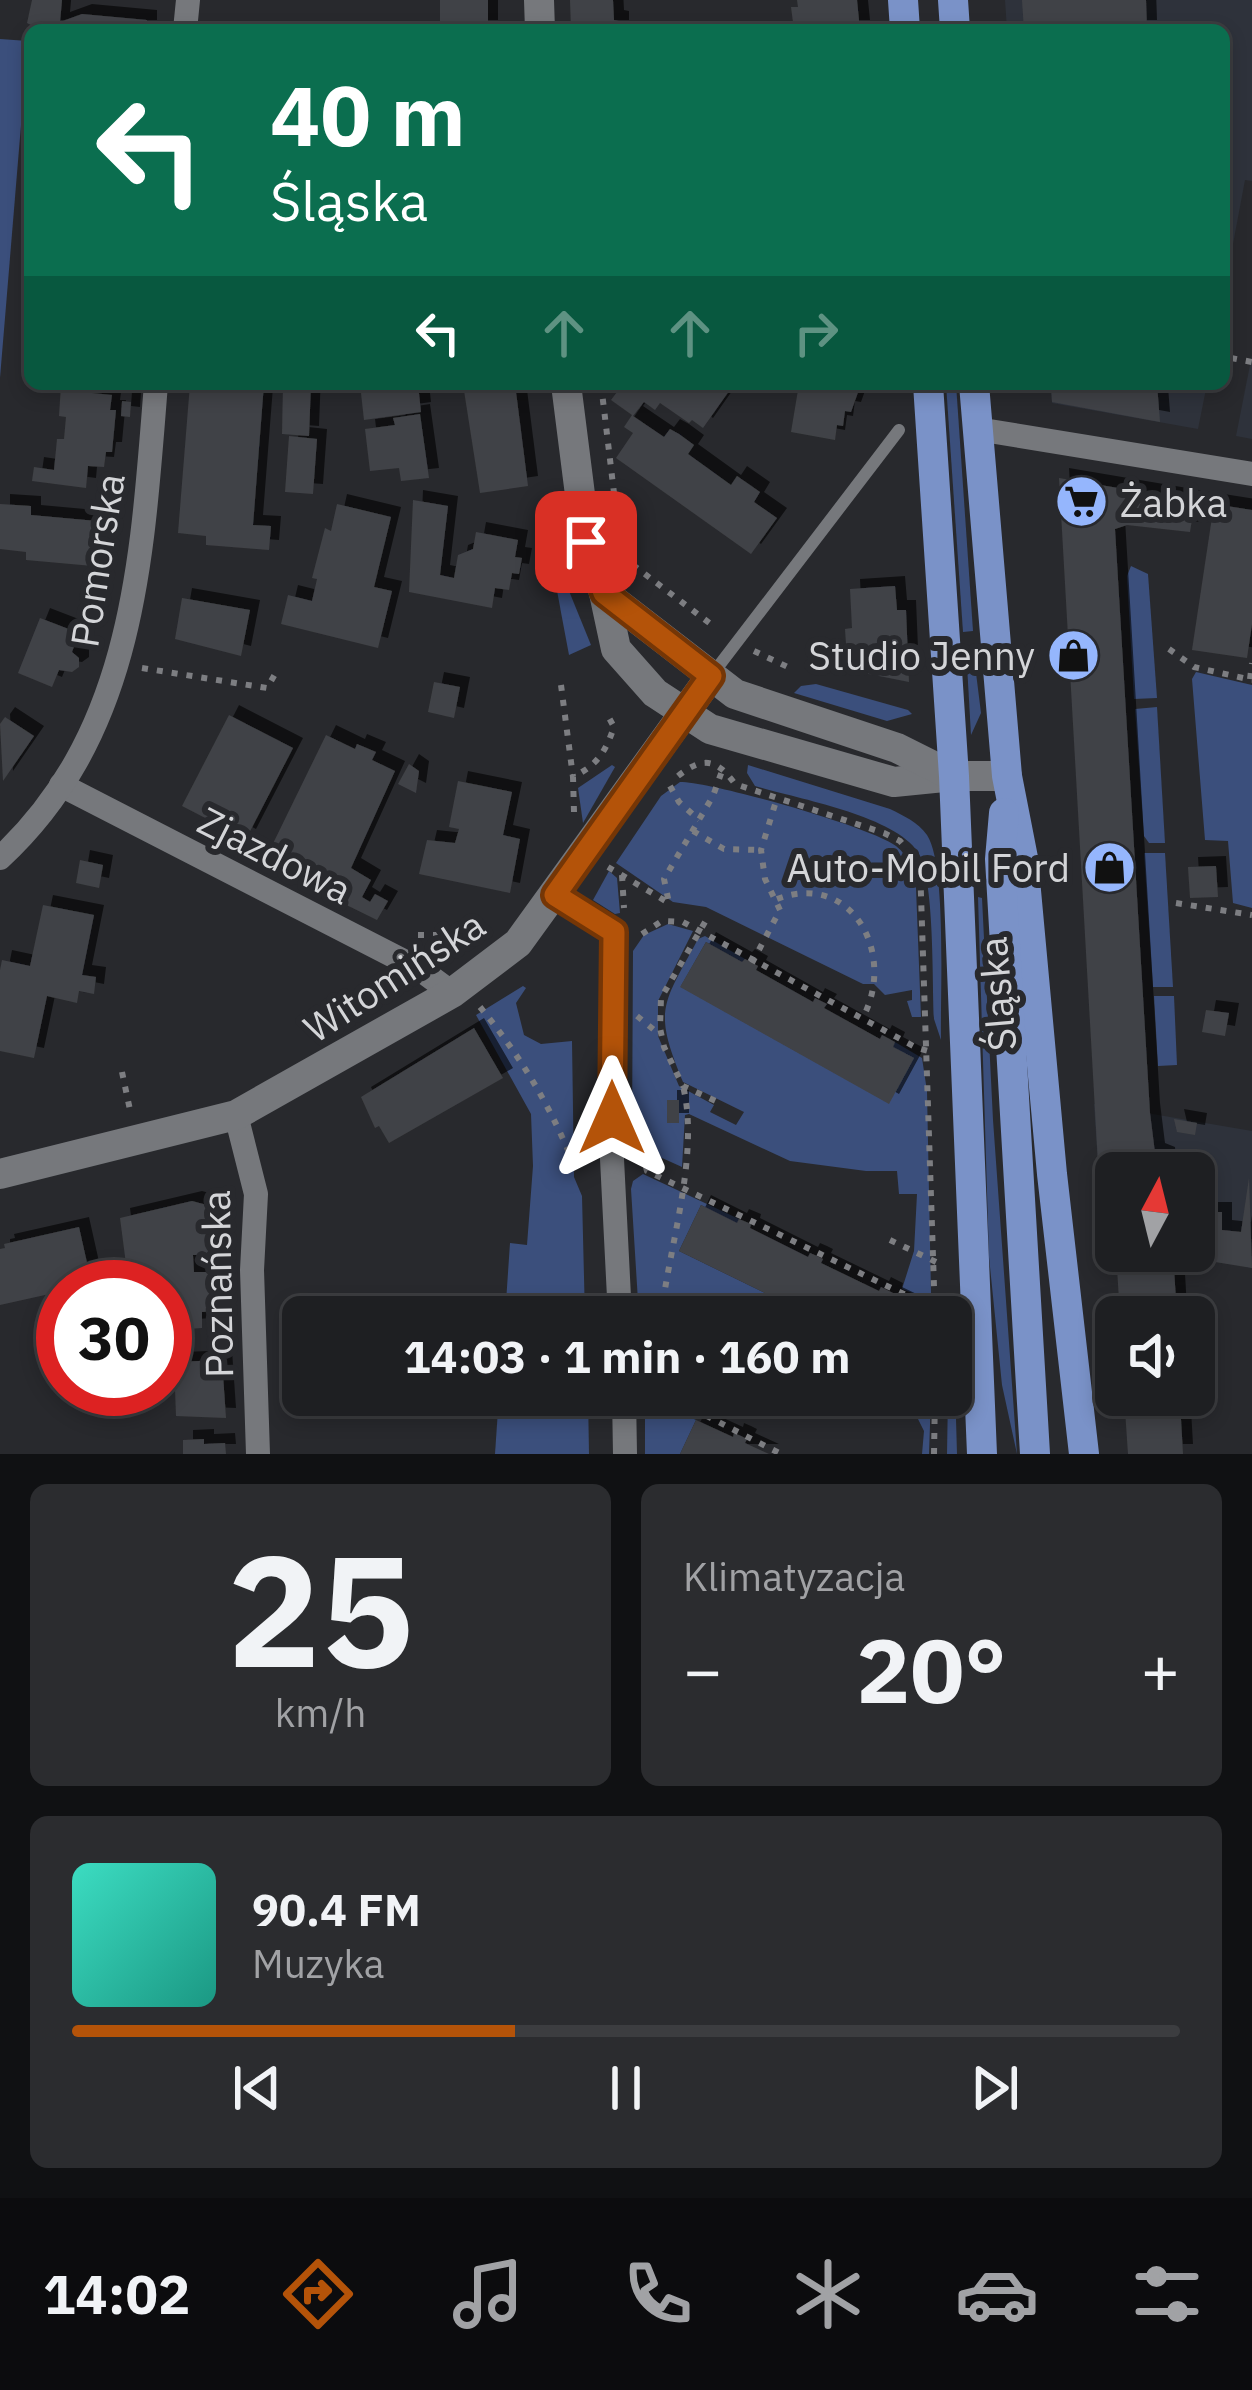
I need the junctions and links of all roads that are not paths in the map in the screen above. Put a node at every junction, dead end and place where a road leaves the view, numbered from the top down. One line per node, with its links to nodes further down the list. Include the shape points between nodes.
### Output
1 (155, 390): 13 (street, Pomorska, via 124,648)
2 (567, 390): 8 (street, via 586,542)
3 (928, 390): 11 (main road, Śląska)
4 (974, 390): 6 (main road, Śląska)
5 (899, 430): 9 (lane)
6 (977, 430): 7 (street); 12 (main road, Śląska)
7 (1252, 474)
8 (604, 593): 9 (street); 10 (street, via 616,649)
9 (711, 676): 10 (street, Witomińska); 11 (street, via 735,694 897,748)
10 (684, 712): 11 (street, via 710,729 894,782); 15 (street, Witomińska)
11 (954, 776): 12 (street); 23 (main road, Śląska)
12 (1007, 776): 24 (main road, via 1000,859); 25 (main road, Śląska, via 1023,858)
13 (61, 785): 14 (street, Pomorska); 16 (street, Zjazdowa)
14 (0, 858)
15 (555, 895): 16 (street, Witomińska); 19 (street, via 614,932)
16 (466, 1000): 17 (street, Witomińska)
17 (236, 1115): 18 (street, Witomińska); 21 (street, Poznańska, via 256,1194)
18 (0, 1174)
19 (619, 1296)
20 (624, 1416): 22 (street)
21 (258, 1454)
22 (625, 1454)
23 (982, 1454)
24 (1035, 1454)
25 (1084, 1454)

